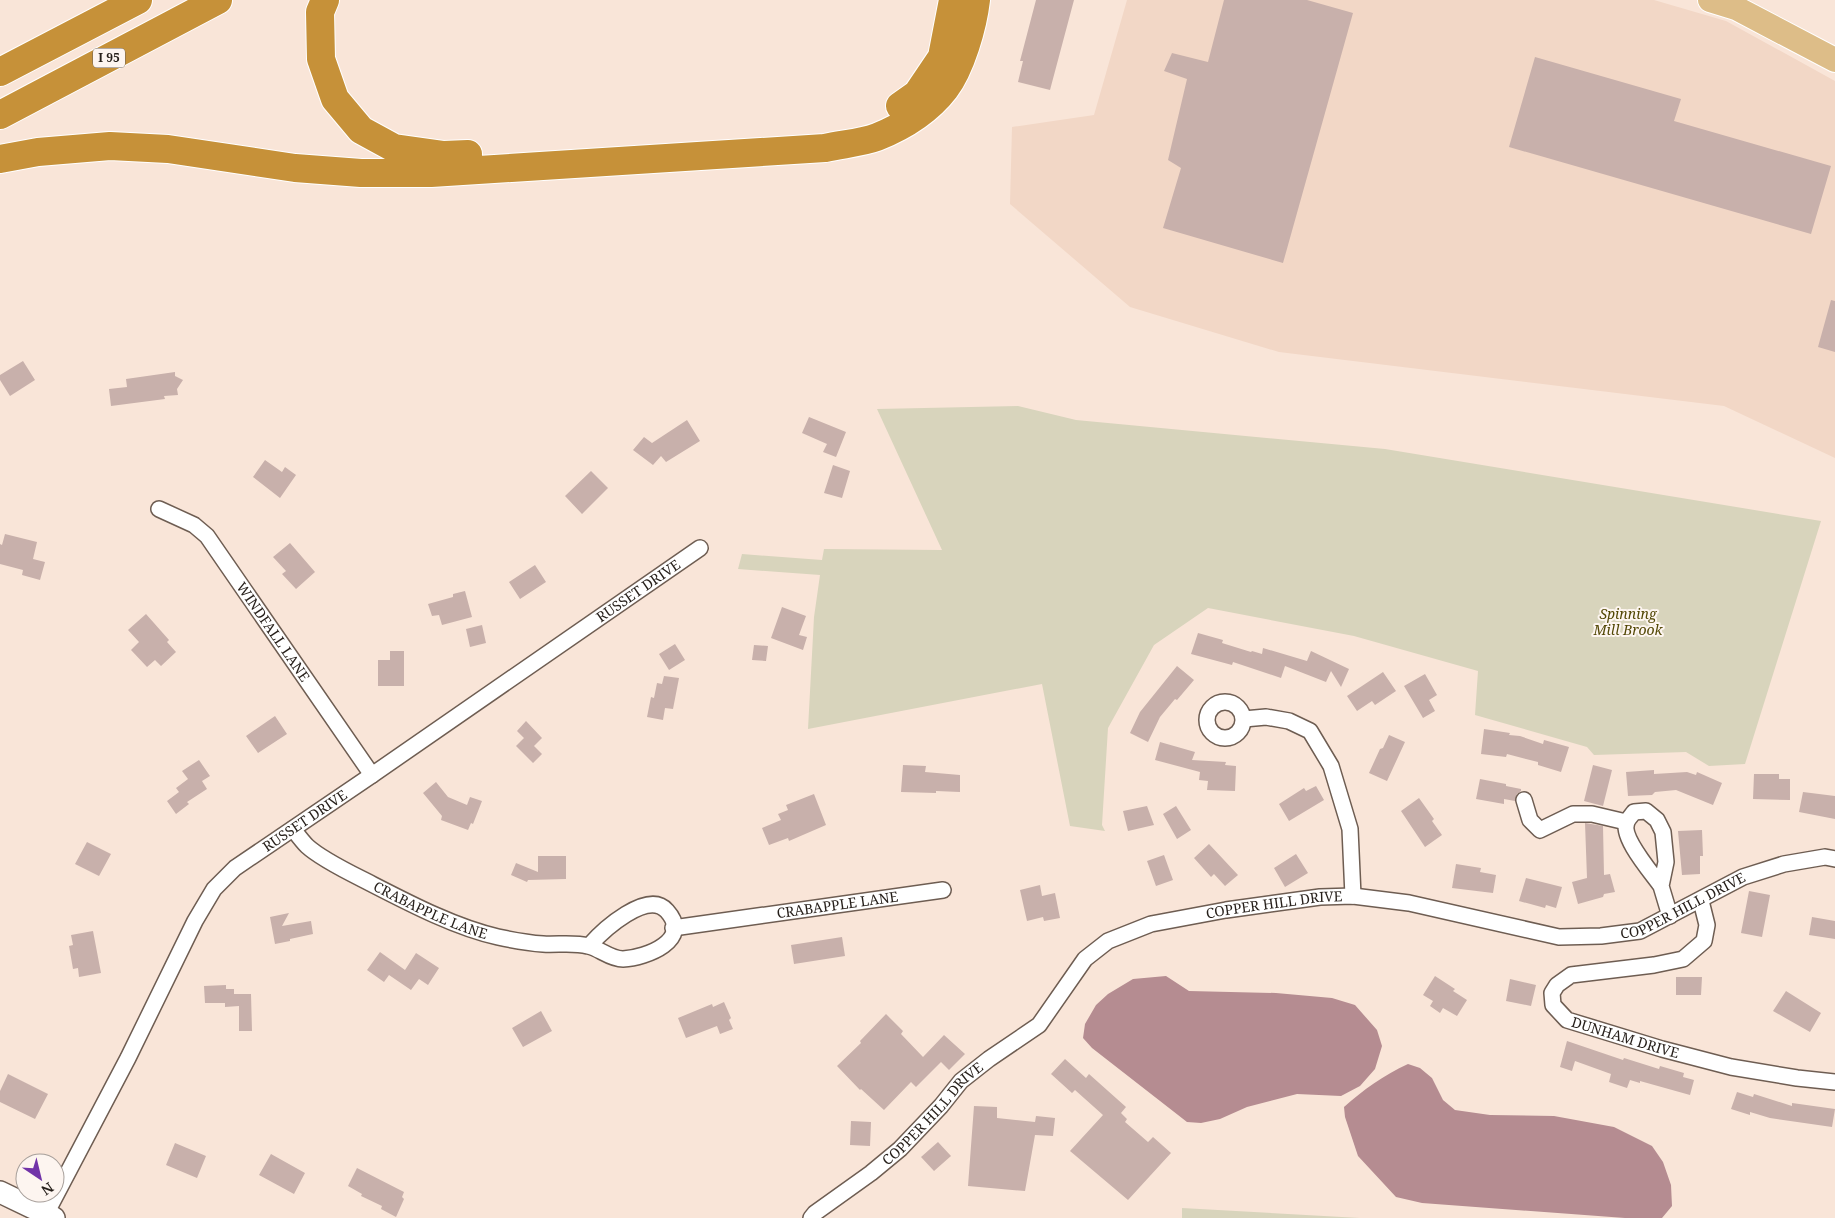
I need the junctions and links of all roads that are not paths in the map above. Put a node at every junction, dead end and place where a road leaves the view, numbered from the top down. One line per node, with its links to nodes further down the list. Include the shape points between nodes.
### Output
1 (138, 0): 7 (highway)
2 (218, 0): 8 (highway, I 95)
3 (325, 0): 5 (highway, via 320,12 321,59 335,99 361,130 394,148 444,155 834,131 879,120 917,94 942,57)
4 (1710, 0): 6 (main road, via 1736,8)
5 (958, 2): 9 (highway, via 974,14 964,53 945,89 915,118 876,137 825,148 431,173 361,173 295,168 168,149 110,146)
6 (1835, 60)
7 (0, 72)
8 (0, 115)
9 (0, 159)
10 (159, 509): 13 (street, WINDFALL LANE, via 194,525 207,536)
11 (700, 548): 13 (street, RUSSET DRIVE)
12 (1244, 719): 20 (street, via 1266,717 1289,721 1310,731 1331,766 1350,829)
13 (372, 775): 16 (street, RUSSET DRIVE)
14 (1524, 800): 15 (street, via 1530,820 1540,830 1574,814 1592,814)
15 (1626, 822): 18 (street, via 1626,834); 18 (street, via 1634,812 1646,811 1657,820 1663,832 1666,862)
16 (293, 828): 24 (street, CRABAPPLE LANE, via 307,846 343,869 454,923 506,938 542,944); 27 (street, RUSSET DRIVE, via 235,868 214,889 195,921)
17 (1835, 859): 21 (street, COPPER HILL DRIVE, via 1825,857 1784,864 1744,878)
18 (1661, 886): 22 (street)
19 (943, 890): 23 (street, CRABAPPLE LANE)
20 (1353, 896): 22 (street, COPPER HILL DRIVE, via 1409,903 1559,937 1640,932); 28 (street, COPPER HILL DRIVE, via 1320,897 1150,924 1108,940 1085,959 1039,1025 961,1082 900,1149)
21 (1701, 901): 22 (street, COPPER HILL DRIVE); 25 (street, DUNHAM DRIVE, via 1707,926 1704,941 1684,959 1571,975 1552,993 1553,1005 1567,1020 1662,1049 1731,1066)
22 (1670, 916)
23 (674, 928): 24 (street, CRABAPPLE LANE, via 664,946 648,955 622,959); 24 (street, via 669,913 662,905 654,904 634,909 599,934)
24 (589, 946)
25 (1835, 1082)
26 (0, 1192): 27 (street)
27 (50, 1216)
28 (811, 1218)

